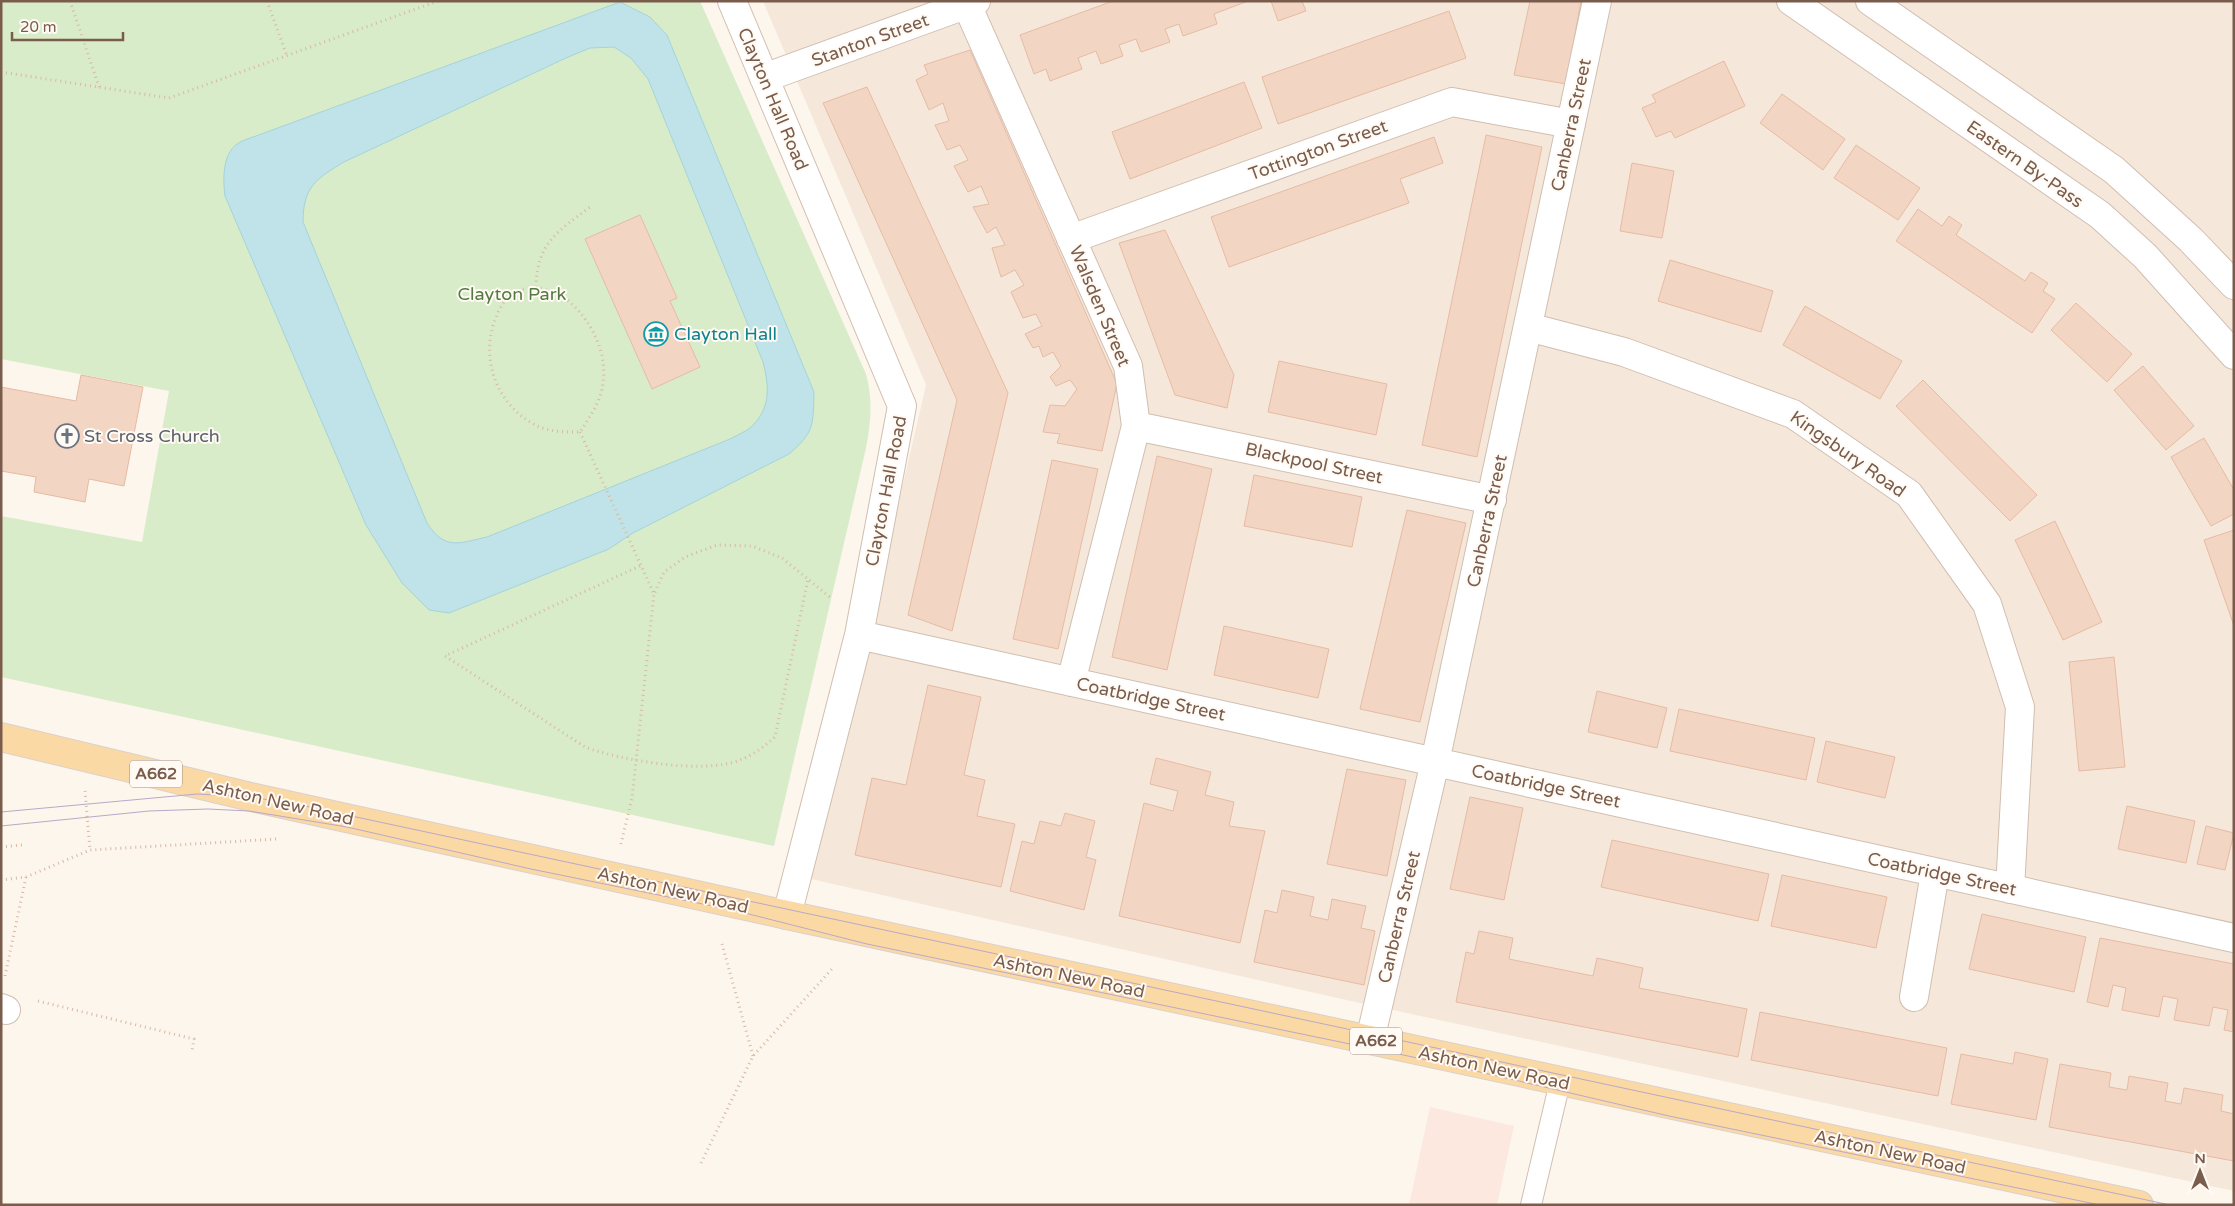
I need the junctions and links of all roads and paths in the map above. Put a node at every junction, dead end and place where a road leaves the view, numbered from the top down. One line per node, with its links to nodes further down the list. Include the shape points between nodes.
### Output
1 (70, 1): 12 (path)
2 (267, 1): 9 (path)
3 (438, 1): 9 (path)
4 (732, 1): 11 (street, Clayton Hall Road)
5 (1598, 1): 13 (street, Canberra Street)
6 (1791, 1): 19 (street, Eastern By-Pass, via 2100,215 2157,269)
7 (1870, 1): 16 (street, via 2114,170 2191,240)
8 (972, 3): 11 (street, Stanton Street); 15 (street, Walsden Street)
9 (287, 56): 12 (path, via 169,98)
10 (1, 72): 12 (path)
11 (764, 78): 26 (street, Clayton Hall Road, via 902,406)
12 (98, 87)
13 (1571, 124): 15 (street, Tottington Street, via 1452,102); 18 (street, Canberra Street)
14 (590, 207): 17 (path, via 547,243 537,265)
15 (1071, 239): 20 (street, Walsden Street, via 1128,366)
16 (2234, 285)
17 (536, 287): 21 (path, via 560,295 580,312 594,332 602,357 603,383 594,412); 21 (path, via 516,291 501,306 492,327 489,351 494,379 509,406 532,424 557,432)
18 (1528, 327): 22 (street, Canberra Street); 40 (street, Kingsbury Road, via 1624,352 1794,414 1908,494 1987,604 2020,708)
19 (2234, 355)
20 (1136, 426): 22 (street, Blackpool Street); 27 (street, Walsden Street)
21 (580, 432): 23 (path)
22 (1492, 500): 31 (street, Canberra Street)
23 (640, 566): 25 (path); 30 (path, via 445,656 585,747 609,756)
24 (808, 580): 25 (path, via 782,558 752,546 717,546 685,557 664,572); 26 (path); 30 (path, via 774,736 764,748 738,761 707,766 673,766)
25 (654, 594): 30 (path)
26 (860, 629): 27 (street, Coatbridge Street); 41 (street, Clayton Hall Road)
27 (1071, 682): 31 (street, Coatbridge Street)
28 (1, 737): 29 (main road, Ashton New Road / A662)
29 (83, 756): 35 (path); 37 (main road, Ashton New Road / A662, via 251,797)
30 (635, 759): 37 (path, via 632,798)
31 (1435, 762): 36 (street, Coatbridge Street); 48 (street, Canberra Street)
32 (282, 838): 35 (path)
33 (22, 845): 34 (path)
34 (1, 847)
35 (90, 850): 38 (path)
36 (1935, 872): 40 (street, Coatbridge Street); 46 (street)
37 (613, 876): 41 (main road, Ashton New Road / A662)
38 (26, 878): 39 (path); 45 (path)
39 (1, 880)
40 (2010, 889): 42 (street, Coatbridge Street)
41 (787, 915): 48 (main road, Ashton New Road / A662)
42 (2234, 938)
43 (722, 944): 50 (path)
44 (832, 969): 50 (path)
45 (3, 982)
46 (1914, 997)
47 (13, 1006): 49 (path, via 194,1040)
48 (1370, 1040): 51 (main road, Ashton New Road / A662)
49 (192, 1051)
50 (753, 1056): 52 (path)
51 (1560, 1082): 53 (lane); 54 (main road, Ashton New Road / A662)
52 (702, 1163)
53 (1531, 1205)
54 (2139, 1205)

